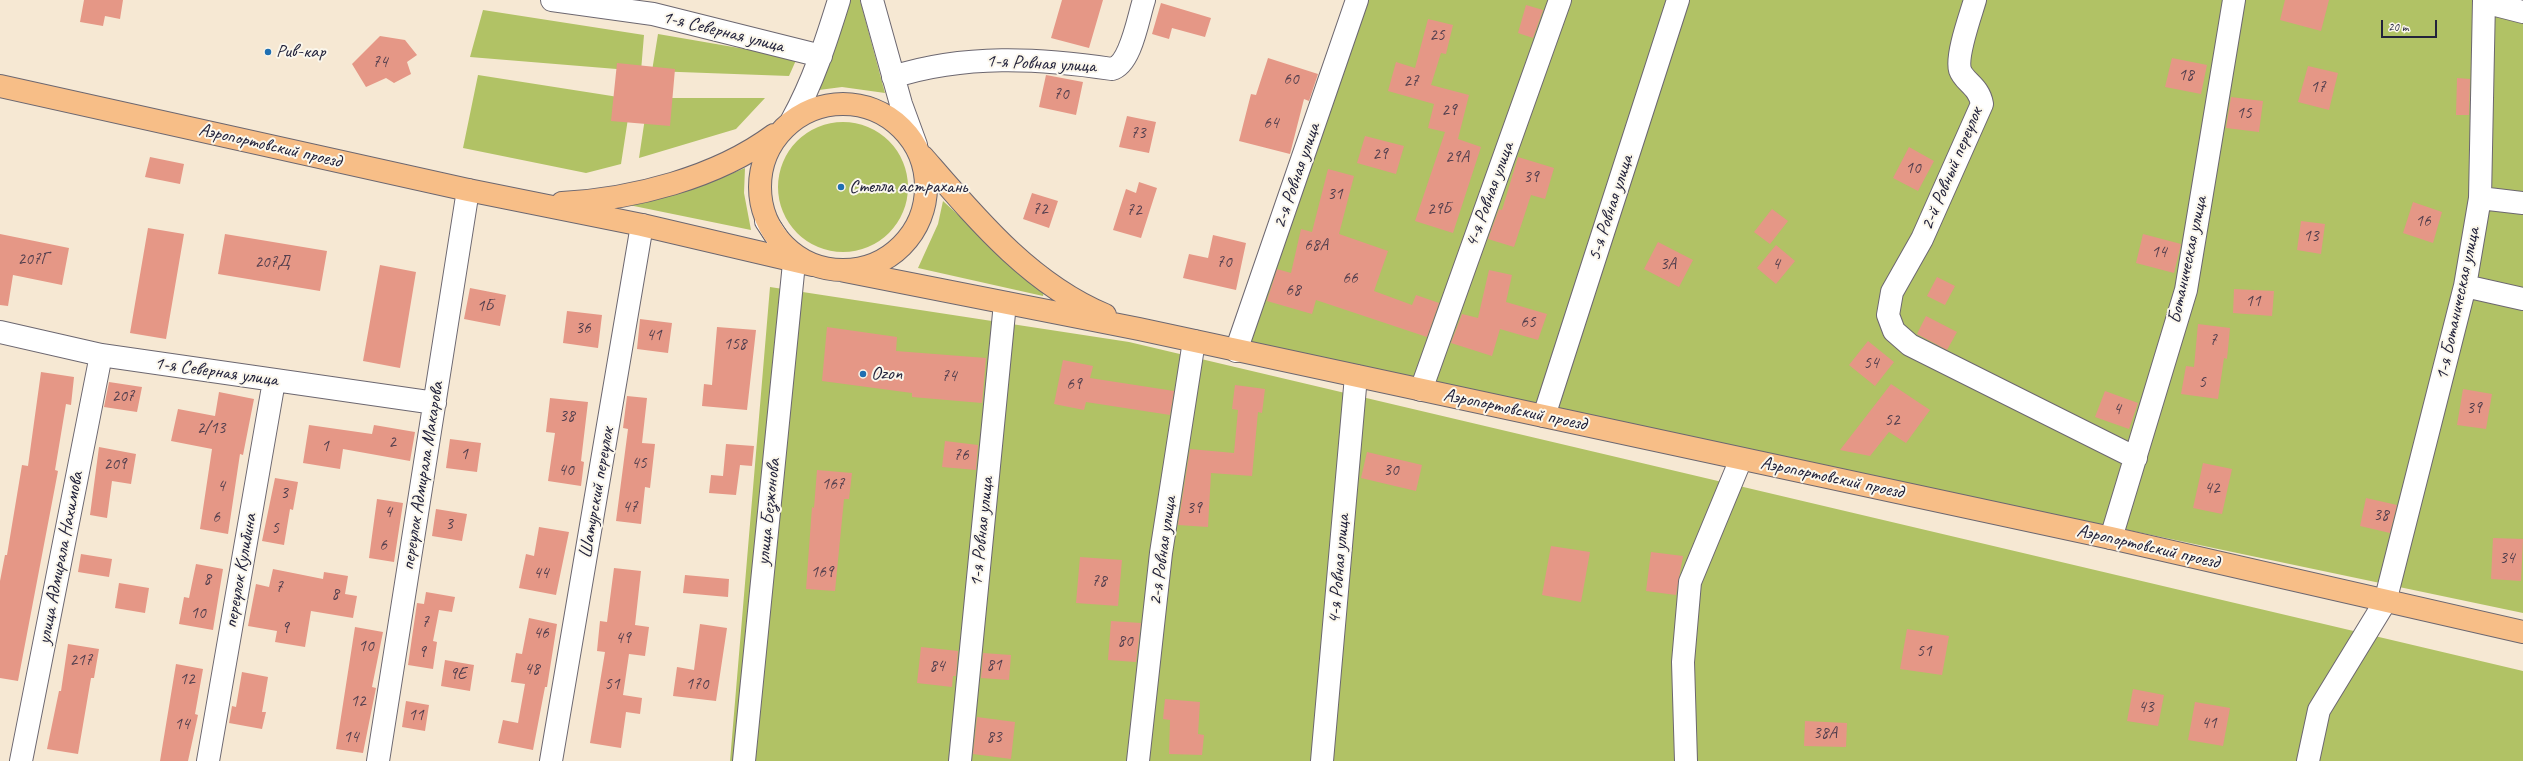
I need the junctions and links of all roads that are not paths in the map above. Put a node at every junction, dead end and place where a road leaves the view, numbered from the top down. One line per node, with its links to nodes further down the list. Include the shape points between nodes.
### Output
1 (552, 0): 11 (street, 1-я Северная улица)
2 (839, 0): 13 (street)
3 (872, 0): 14 (street)
4 (1144, 0): 14 (street, 1-я Ровная улица, via 1127,57 1119,67 1112,69 997,59 943,64)
5 (1357, 0): 32 (street, 2-я Ровная улица)
6 (1560, 0): 36 (street, 4-я Ровная улица)
7 (1678, 0): 38 (street, 5-я Ровная улица)
8 (1975, 0): 39 (street, 2-й Ровный переулок, via 1960,59 1960,70 1979,93 1982,104 1922,240 1892,292 1888,315 1894,331 1910,345)
9 (2234, 0): 39 (street, Ботаническая улица, via 2186,290)
10 (2484, 1): 12 (street); 19 (street, 1-я Ботаническая улица)
11 (653, 7): 13 (street, 1-я Северная улица)
12 (2523, 12)
13 (821, 56): 16 (street, via 807,91)
14 (893, 77): 17 (street)
15 (0, 86): 18 (main road, Аэропортовский проезд)
16 (787, 124): 17 (main road, via 809,110 842,102 874,108 902,126); 21 (main road, via 756,148 734,160 670,184 574,203); 22 (main road, via 764,156 759,189)
17 (918, 150): 25 (main road, via 928,185 922,217 904,245 877,264); 29 (main road, via 971,212 1031,270 1063,294 1097,312)
18 (468, 190): 21 (main road, Аэропортовский проезд); 37 (street, переулок Адмирала Макарова)
19 (2480, 198): 20 (street); 26 (street, 1-я Ботаническая улица)
20 (2523, 203)
21 (541, 205): 23 (main road)
22 (766, 221): 24 (street)
23 (642, 225): 24 (main road); 47 (street, Шатурский переулок)
24 (803, 264): 25 (main road); 48 (street, улица Безжонова)
25 (845, 271): 28 (main road)
26 (2465, 286): 27 (street); 42 (street, 1-я Ботаническая улица)
27 (2523, 299)
28 (1004, 303): 29 (main road); 49 (street, 1-я Ровная улица)
29 (1139, 329): 31 (main road, Аэропортовский проезд)
30 (0, 332): 33 (street, 1-я Северная улица)
31 (1194, 341): 32 (main road, Аэропортовский проезд); 50 (street, 2-я Ровная улица, via 1161,553)
32 (1236, 351): 34 (main road, Аэропортовский проезд)
33 (101, 355): 35 (street, 1-я Северная улица); 44 (street, улица Адмирала Нахимова)
34 (1356, 376): 36 (main road, Аэропортовский проезд); 51 (street, 4-я Ровная улица)
35 (274, 381): 37 (street, 1-я Северная улица); 45 (street, переулок Кулибина)
36 (1420, 390): 38 (main road, Аэропортовский проезд)
37 (434, 403): 46 (street, переулок Адмирала Макарова)
38 (1544, 416): 40 (main road, Аэропортовский проезд)
39 (2136, 458): 41 (street, Ботаническая улица)
40 (1741, 459): 41 (main road, Аэропортовский проезд); 52 (street, via 1690,582 1683,662)
41 (2111, 538): 42 (main road, Аэропортовский проезд)
42 (2385, 602): 43 (main road, Аэропортовский проезд); 53 (street, 1-я Ботаническая улица, via 2319,710)
43 (2523, 632)
44 (21, 761)
45 (208, 761)
46 (378, 761)
47 (551, 761)
48 (744, 761)
49 (960, 761)
50 (1138, 761)
51 (1322, 761)
52 (1686, 761)
53 (2308, 761)

